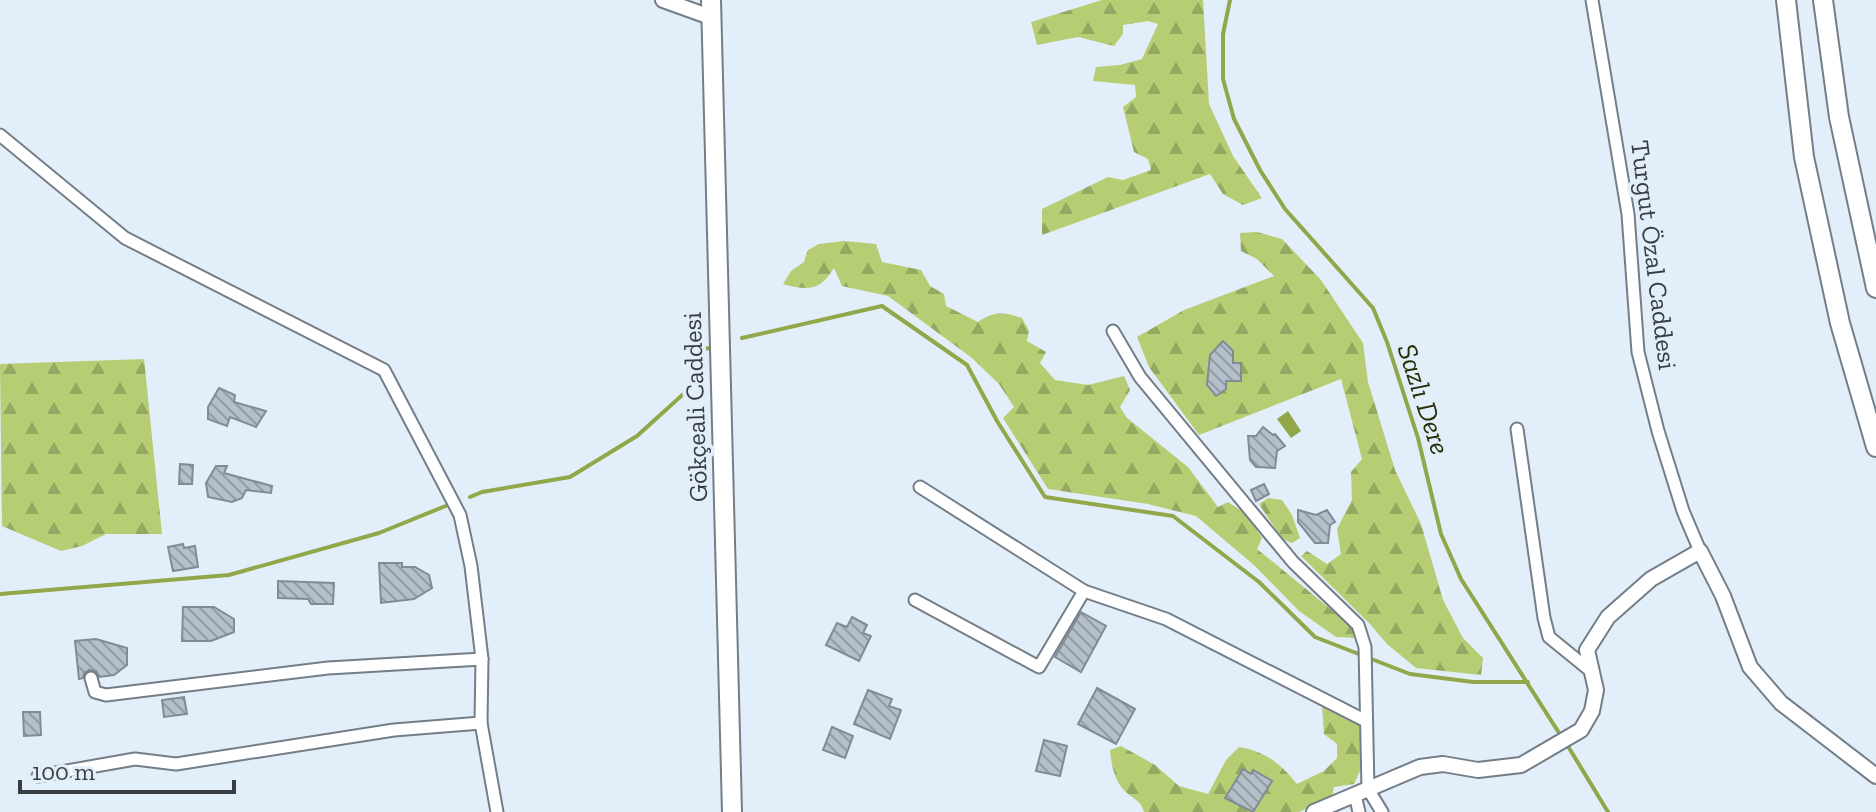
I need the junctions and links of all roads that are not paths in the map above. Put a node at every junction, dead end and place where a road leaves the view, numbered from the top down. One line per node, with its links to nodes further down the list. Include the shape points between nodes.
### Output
1 (663, 0): 5 (street)
2 (1592, 0): 12 (street, Turgut Özal Caddesi, via 1628,214 1638,352 1678,498)
3 (1786, 0): 10 (main road, via 1804,157 1840,323)
4 (1823, 0): 7 (main road, via 1839,117)
5 (712, 9): 24 (main road, Gökçeali Caddesi)
6 (0, 135): 15 (street, via 125,238 384,370 460,515)
7 (1876, 288)
8 (1113, 331): 18 (street, via 1140,377 1287,555 1358,625 1365,647)
9 (1517, 429): 16 (street, via 1549,637)
10 (1876, 447)
11 (920, 487): 13 (street)
12 (1700, 551): 16 (street, via 1651,579 1608,617 1587,650); 21 (street, Turgut Özal Caddesi, via 1750,667 1781,703)
13 (1084, 591): 14 (street, via 1039,667); 18 (street, via 1166,619)
14 (915, 600)
15 (482, 659): 17 (street, via 328,668 106,695 95,692); 19 (street)
16 (1593, 673): 22 (street, via 1592,711 1581,730 1521,765 1478,770 1443,764 1420,767)
17 (91, 678)
18 (1366, 721): 22 (street)
19 (481, 723): 20 (street, via 394,730 176,764 135,759); 23 (street)
20 (38, 776)
21 (1876, 776)
22 (1362, 792): 25 (street); 26 (street); 27 (street)
23 (497, 812)
24 (732, 812)
25 (1314, 812)
26 (1359, 812)
27 (1382, 812)

